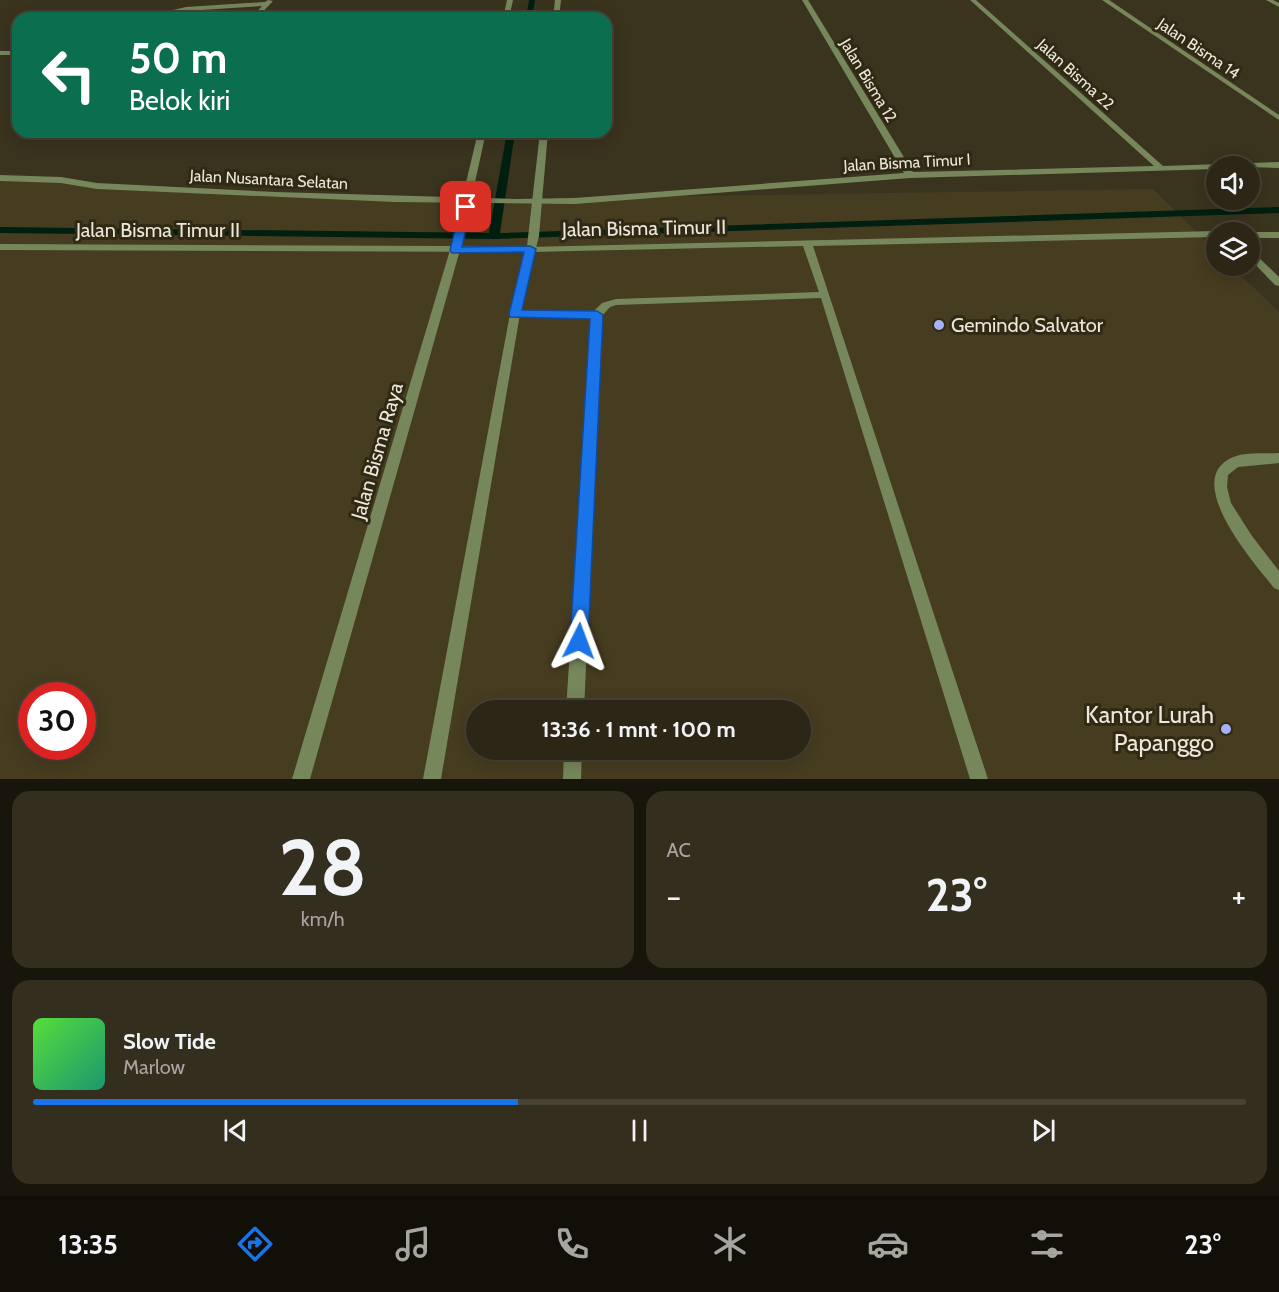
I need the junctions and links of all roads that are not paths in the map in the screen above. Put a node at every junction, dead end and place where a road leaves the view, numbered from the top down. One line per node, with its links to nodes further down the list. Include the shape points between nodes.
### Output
1 (805, 0): 13 (street, Jalan Bisma 12)
2 (973, 0): 12 (street, Jalan Bisma 22)
3 (1104, 0): 8 (street, Jalan Bisma 14)
4 (1269, 0): 6 (street)
5 (269, 2): 7 (street)
6 (1279, 5)
7 (171, 12)
8 (1279, 118)
9 (481, 138): 15 (street, Jalan Bisma Raya)
10 (543, 138): 16 (street)
11 (1279, 165): 12 (street, Jalan Bisma Timur I)
12 (1161, 168): 13 (street, Jalan Bisma Timur I)
13 (910, 175): 16 (street, Jalan Bisma Timur I)
14 (0, 178): 15 (street, Jalan Nusantara Selatan)
15 (470, 204): 16 (street, Jalan Nusantara Selatan, via 522,202); 22 (street, Jalan Bisma Raya)
16 (536, 206): 20 (street)
17 (1206, 234): 21 (street, Jalan Bisma Timur II)
18 (1260, 235): 19 (street)
19 (1279, 235)
20 (532, 242): 21 (street, Jalan Bisma Timur II); 22 (street, Jalan Bisma Timur II); 27 (street)
21 (807, 242): 26 (street)
22 (457, 246): 23 (street, Jalan Bisma Timur II); 33 (street, Jalan Bisma Raya)
23 (2, 249)
24 (1260, 264): 25 (street)
25 (1279, 283)
26 (825, 295): 28 (street, via 616,302 606,305); 36 (street)
27 (515, 314): 28 (street); 34 (street)
28 (597, 315): 31 (street)
29 (1279, 458): 30 (street, via 1234,463 1222,471 1219,481 1227,512)
30 (1279, 583)
31 (576, 700)
32 (573, 760): 35 (street)
33 (301, 779)
34 (432, 779)
35 (572, 779)
36 (979, 779)

